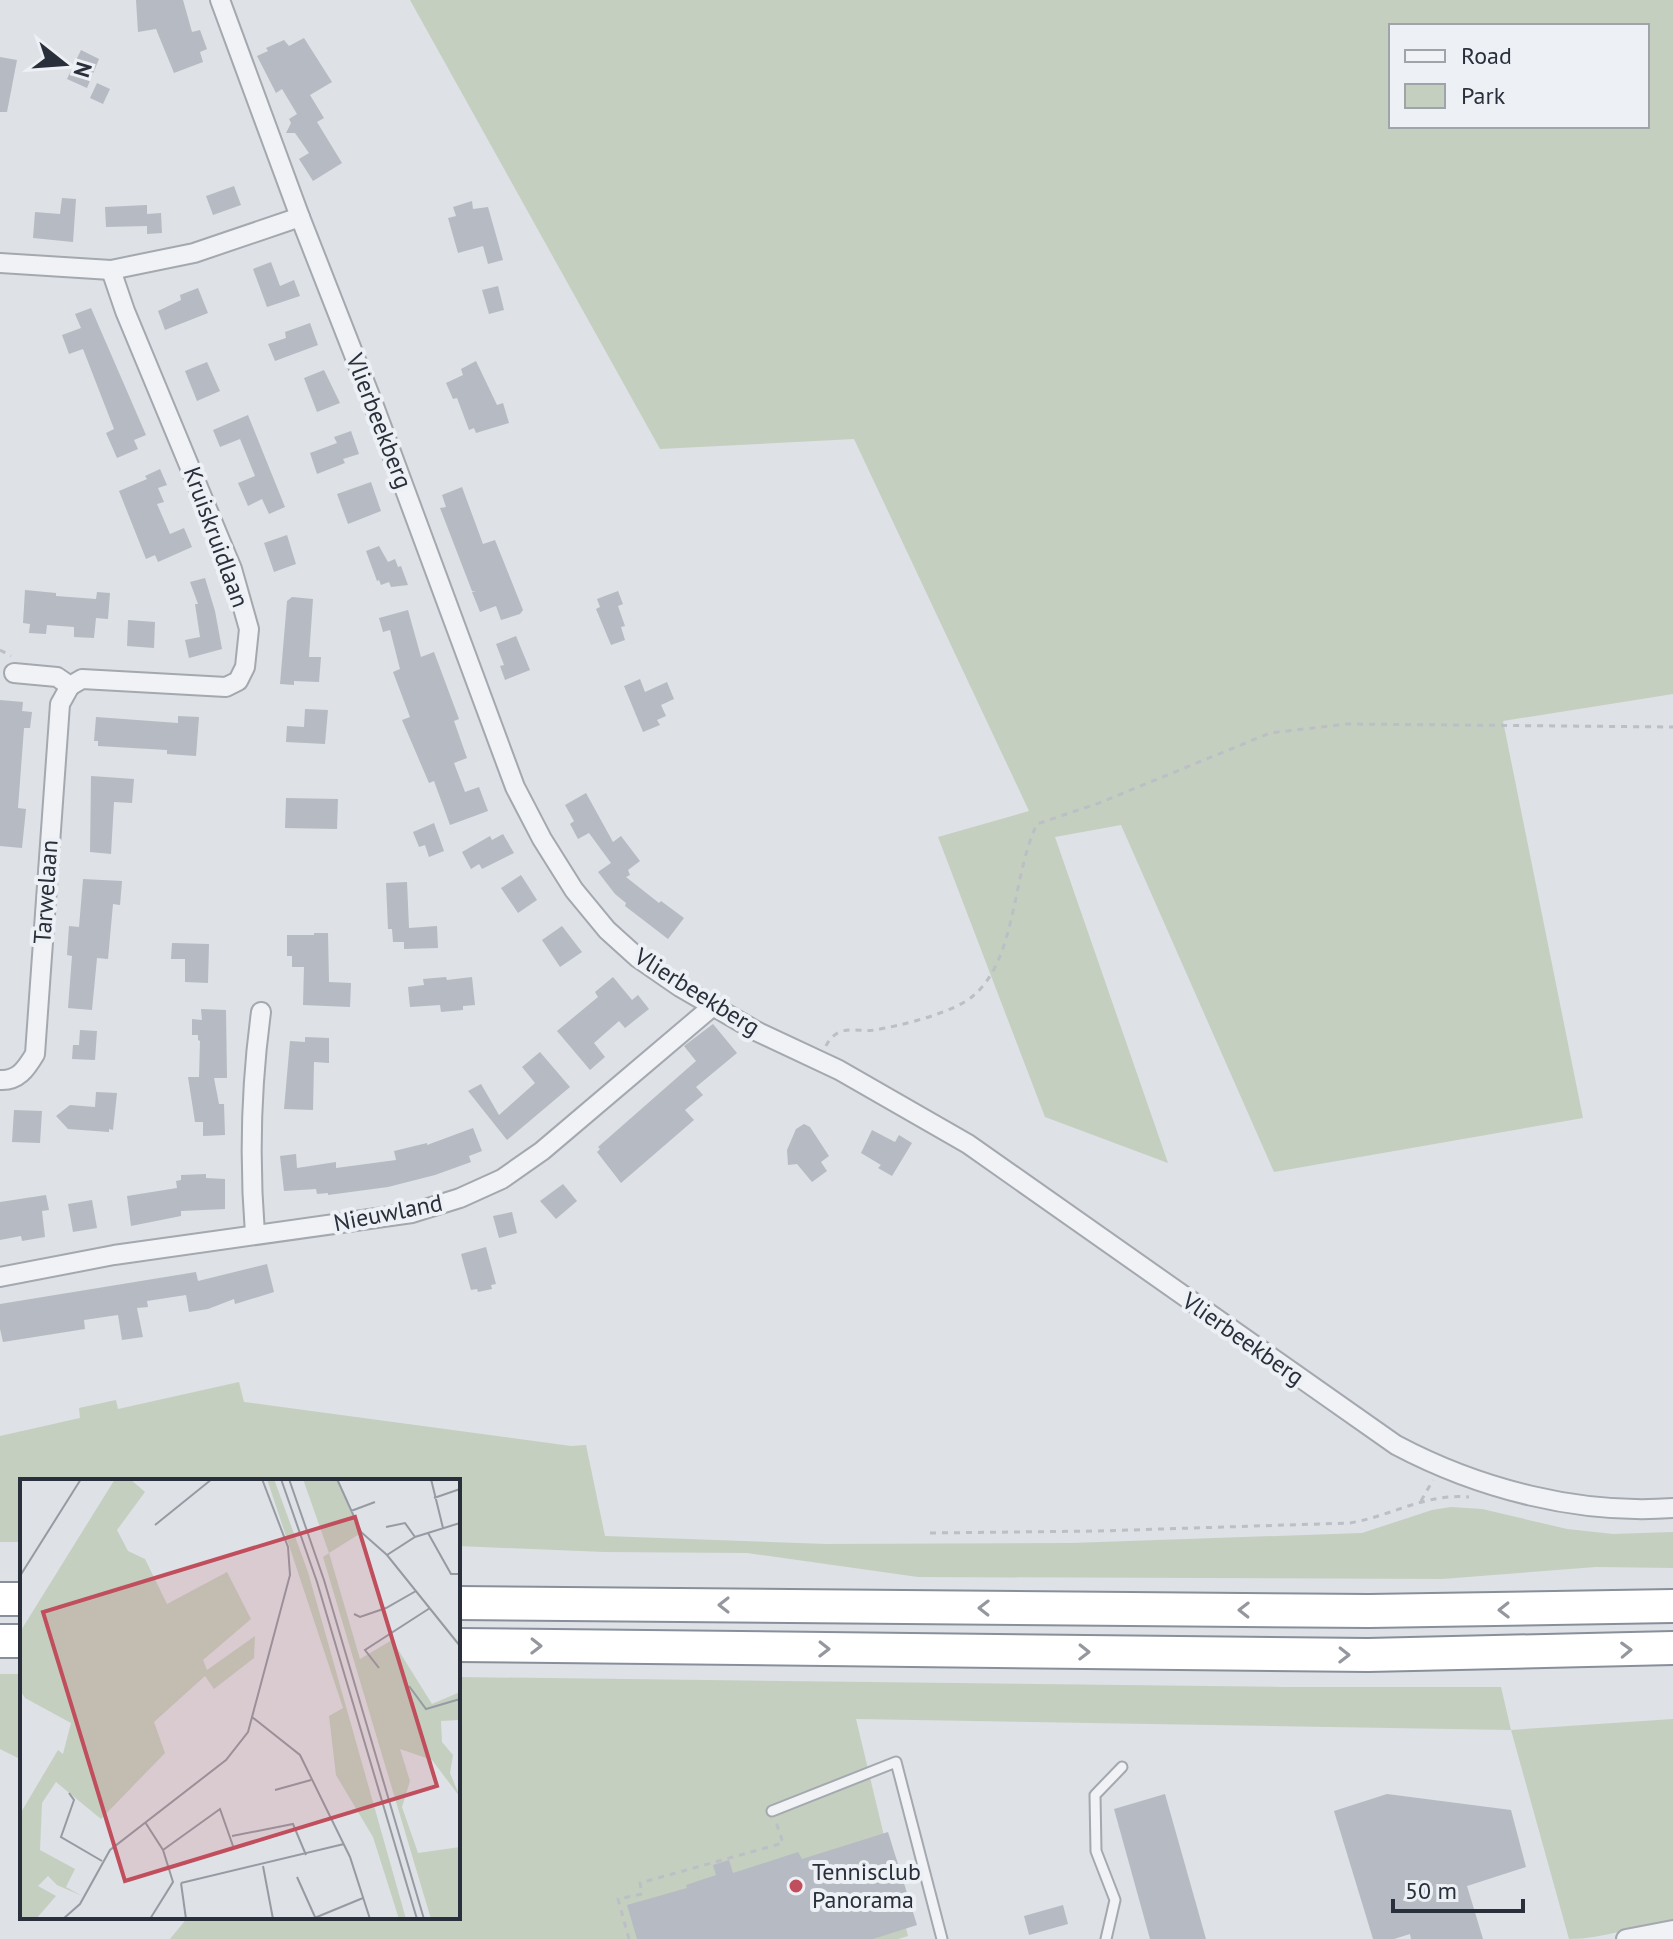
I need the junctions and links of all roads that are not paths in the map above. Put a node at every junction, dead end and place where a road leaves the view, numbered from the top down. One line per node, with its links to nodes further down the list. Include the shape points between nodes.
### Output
1 (220, 0): 2 (street, Vlierbeekberg)
2 (300, 217): 4 (street, via 194,253); 7 (street, Vlierbeekberg, via 515,787 542,839 607,930 638,958)
3 (0, 263): 4 (street)
4 (111, 270): 6 (street, Kruiskruidlaan, via 232,569 249,629 245,667 238,681 226,687 82,679)
5 (14, 673): 6 (street, Kruiskruidlaan, via 57,677)
6 (70, 686): 9 (street, Tarwelaan, via 60,704 35,1054 24,1072)
7 (713, 1006): 10 (street, Nieuwland, via 502,1179 412,1213); 12 (street, Vlierbeekberg, via 968,1144 1381,1436 1490,1484 1570,1504)
8 (261, 1012): 10 (street, via 251,1131)
9 (0, 1080)
10 (255, 1234): 11 (street, Nieuwland)
11 (0, 1277)
12 (1673, 1508)
13 (460, 1603): 14 (highway, one-way to 13, via 1369,1611)
14 (1673, 1606)
15 (460, 1645): 16 (highway, one-way to 16, via 1368,1655)
16 (1673, 1648)
17 (1122, 1767): 21 (lane, via 1095,1795 1096,1851 1115,1900)
18 (772, 1811): 20 (lane, via 896,1762)
19 (1673, 1930): 22 (street)
20 (942, 1939)
21 (1106, 1939)
22 (1626, 1939)

